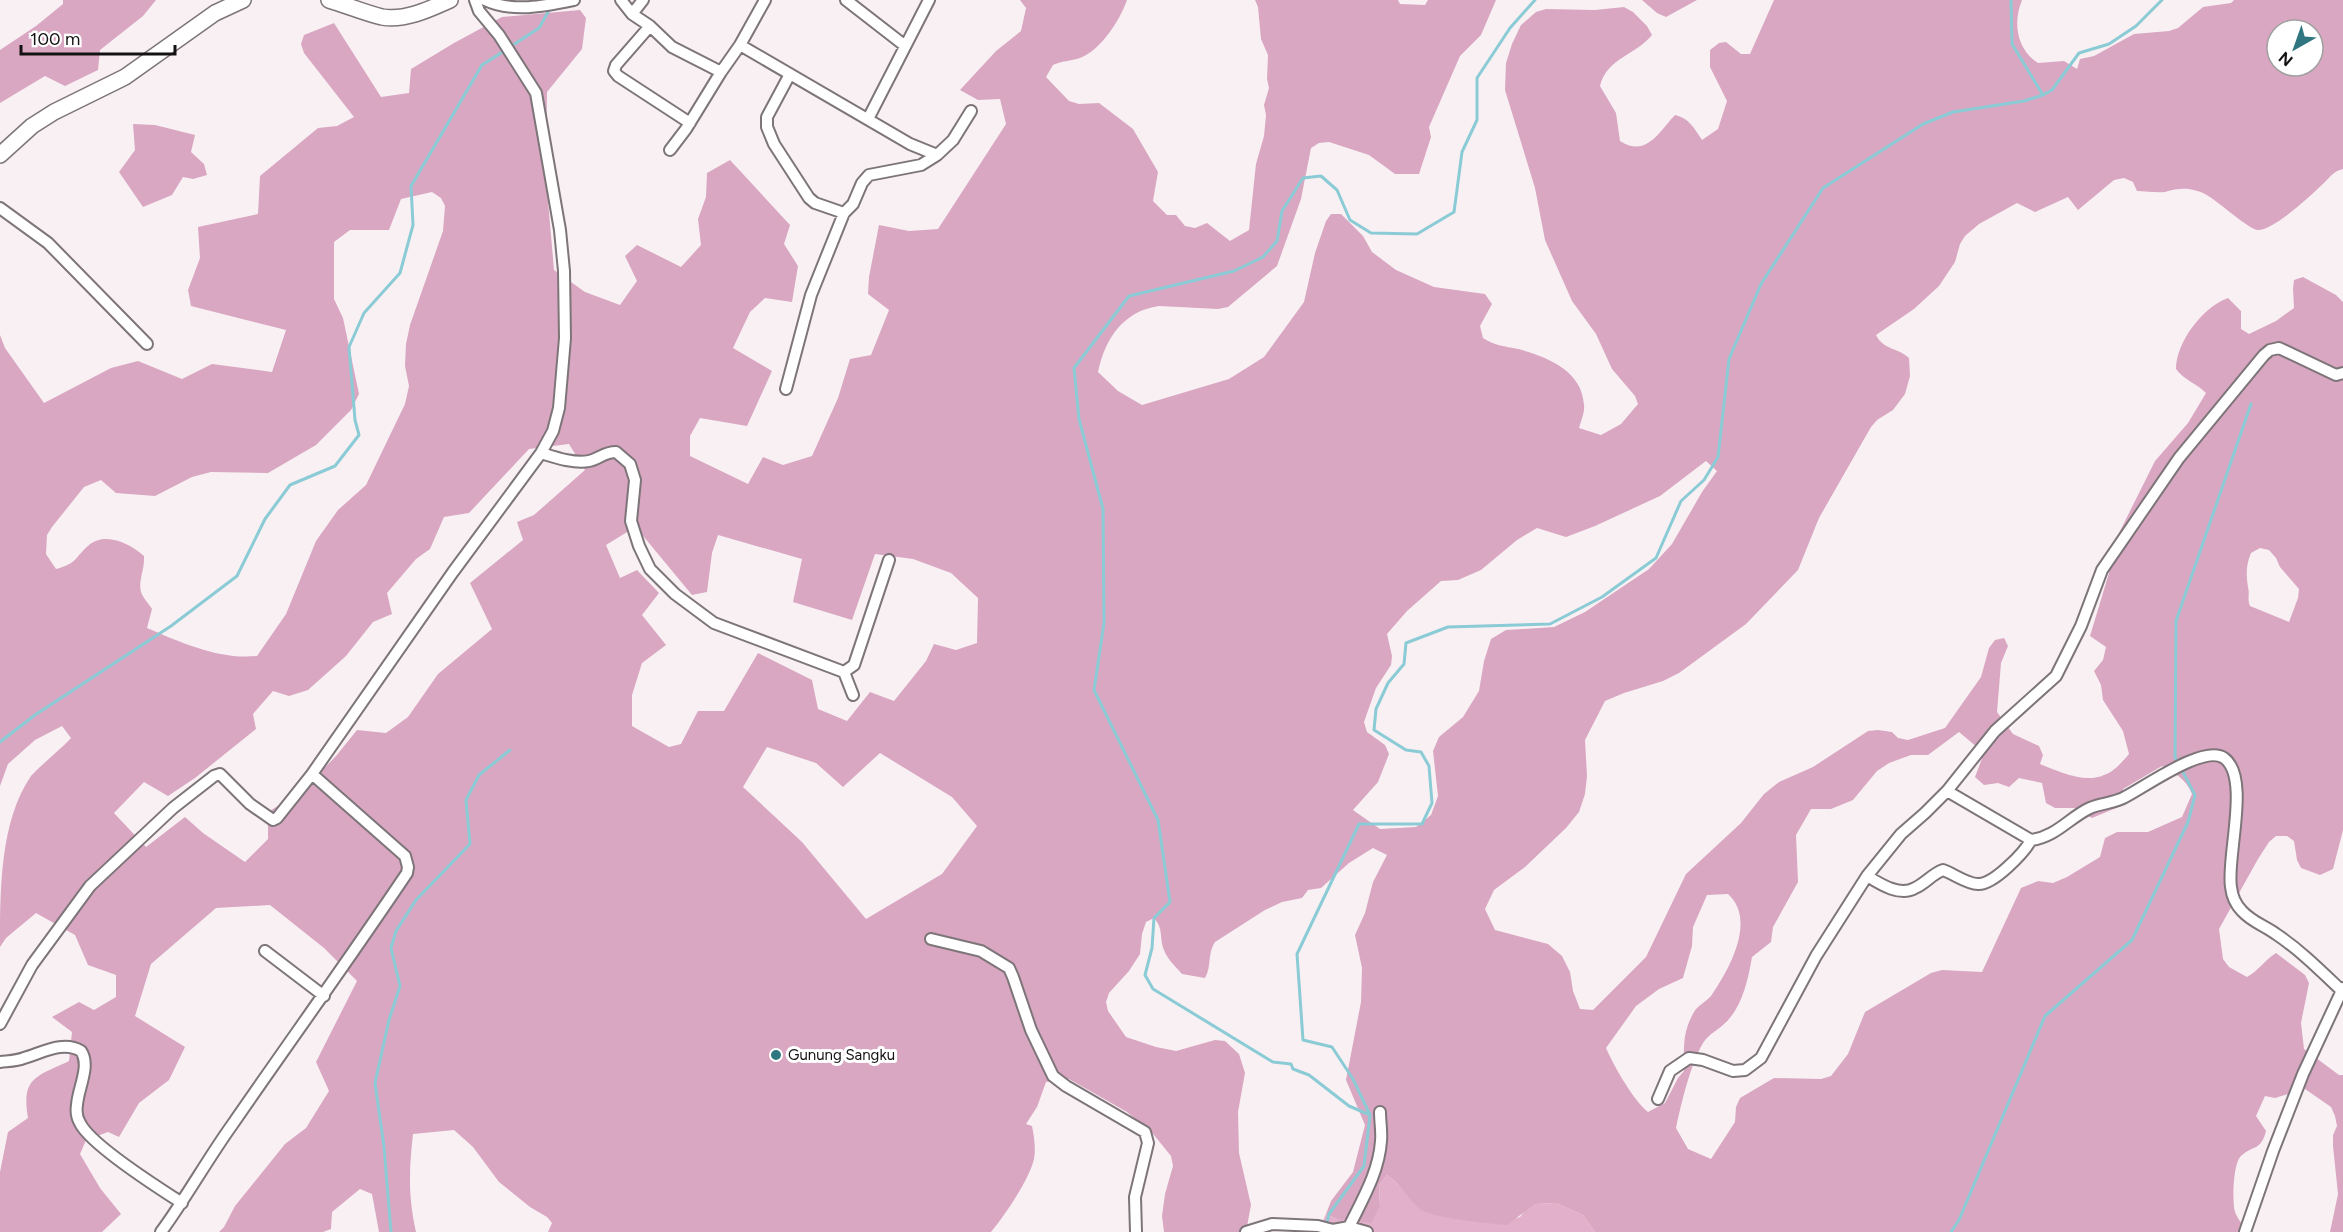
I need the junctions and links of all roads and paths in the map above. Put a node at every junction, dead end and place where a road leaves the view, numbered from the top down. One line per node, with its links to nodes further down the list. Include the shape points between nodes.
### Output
1 (243, 0): 23 (street, via 215,13 125,77 54,111)
2 (329, 0): 3 (street, via 394,18)
3 (450, 0)
4 (475, 0): 29 (street, via 536,93 560,230 565,338 561,393 553,431)
5 (485, 0): 6 (street, via 499,7 544,6)
6 (574, 0)
7 (621, 0): 12 (street)
8 (643, 0): 12 (street)
9 (765, 0): 14 (street)
10 (846, 0): 15 (street)
11 (929, 0): 15 (street)
12 (632, 14): 13 (street)
13 (650, 27): 16 (street, via 672,47); 20 (street, via 614,71)
14 (740, 45): 16 (street); 17 (street)
15 (904, 45): 19 (street)
16 (721, 72): 20 (street)
17 (790, 74): 19 (street); 25 (street, via 767,117 770,136 808,198)
18 (971, 111): 22 (street, via 953,140)
19 (868, 119): 22 (street)
20 (690, 123): 21 (street)
21 (670, 150)
22 (937, 155): 25 (street, via 921,165 869,176)
23 (0, 156)
24 (0, 208): 26 (street, via 48,243)
25 (844, 213): 28 (street, via 811,295)
26 (147, 344)
27 (2343, 373): 34 (street, via 2336,375 2279,348 2264,355 2180,458 2102,570 2081,626 2056,676 1995,730)
28 (786, 389)
29 (540, 453): 31 (street, via 589,461 616,452 630,464 635,480 631,521 639,546 650,569 675,594 714,624); 33 (street)
30 (889, 560): 31 (street, via 854,665)
31 (844, 672): 32 (street)
32 (853, 695)
33 (312, 774): 40 (street, via 405,856 408,867); 41 (street, via 273,820 220,774 173,808 90,886 32,964)
34 (1947, 791): 35 (street); 36 (street, via 1901,834)
35 (2031, 840): 36 (street, via 2026,850 1991,881 1979,884 1943,870 1907,891 1885,887); 39 (street, via 2044,838 2089,808 2123,798 2187,763 2219,755 2230,764 2235,776 2230,884 2234,898 2242,911 2282,938)
36 (1867, 876): 43 (street, via 1816,956 1761,1058 1745,1070 1732,1071 1689,1058 1670,1071)
37 (931, 939): 48 (street, via 981,951 1008,968 1053,1076 1145,1132 1148,1143 1135,1197)
38 (265, 951): 40 (street)
39 (2342, 990): 51 (street, via 2303,1074)
40 (324, 996): 45 (street, via 202,1167)
41 (0, 1024)
42 (0, 1062): 45 (street, via 23,1059 51,1048 81,1051 85,1065 77,1104 80,1124 132,1169)
43 (1658, 1099)
44 (1380, 1112): 46 (street, via 1381,1142 1376,1167)
45 (182, 1203): 47 (street)
46 (1349, 1227): 49 (street, via 1333,1230 1272,1224); 50 (street)
47 (161, 1232)
48 (1136, 1232)
49 (1246, 1232)
50 (1367, 1232)
51 (2245, 1232)

